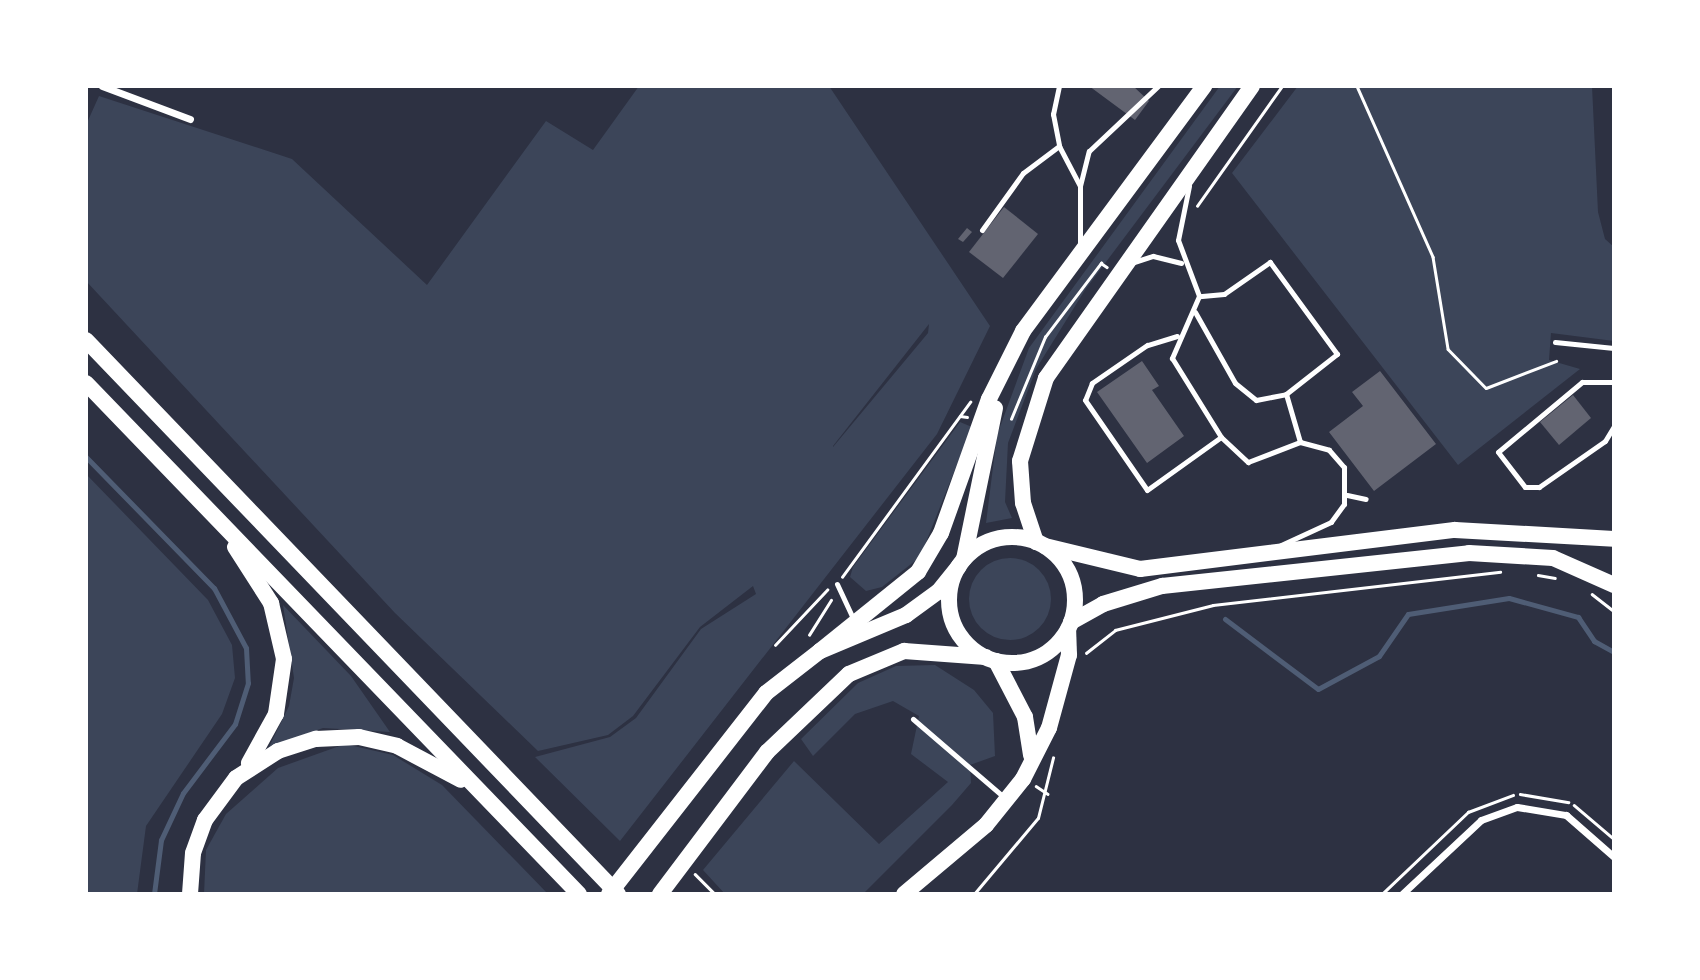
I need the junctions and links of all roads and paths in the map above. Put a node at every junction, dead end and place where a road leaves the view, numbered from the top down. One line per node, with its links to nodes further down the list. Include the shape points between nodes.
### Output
1 (102, 86): 7 (street)
2 (1059, 86): 8 (lane, via 1053,114)
3 (1158, 86): 10 (lane, via 1089,151)
4 (1204, 86): 12 (highway)
5 (1252, 86): 9 (highway)
6 (1357, 86): 21 (path, via 1433,257 1448,349 1486,388)
7 (190, 119)
8 (1059, 146): 10 (lane); 11 (lane, via 1023,173)
9 (1198, 160): 13 (lane, via 1179,220); 14 (highway)
10 (1080, 186): 12 (lane)
11 (982, 230)
12 (1079, 256): 22 (highway)
13 (1181, 264): 14 (lane, via 1153,256); 15 (lane)
14 (1120, 267): 34 (highway, via 1067,340 1031,416 1019,482)
15 (1199, 296): 16 (lane); 25 (lane, via 1224,294 1270,262 1337,354)
16 (1195, 313): 17 (lane); 25 (lane, via 1244,394 1270,401)
17 (1177, 336): 28 (lane, via 1176,371); 28 (lane, via 1147,345 1092,383 1085,400 1147,490)
18 (86, 340): 63 (highway)
19 (1555, 342): 20 (lane)
20 (1614, 348)
21 (1556, 360)
22 (1005, 365): 36 (highway); 44 (highway, via 931,552 901,590)
23 (1614, 382): 27 (lane, via 1583,383 1505,440 1498,452 1502,463 1525,487 1563,475)
24 (86, 383): 32 (highway)
25 (1286, 394): 29 (lane)
26 (970, 402): 40 (path)
27 (1614, 426)
28 (1221, 437): 29 (lane, via 1248,462)
29 (1300, 442): 30 (lane, via 1337,458)
30 (1347, 495): 31 (lane); 35 (lane, via 1331,522)
31 (1366, 499)
32 (206, 506): 54 (highway, via 271,603 282,641 276,713); 55 (highway)
33 (1614, 539): 35 (highway, via 1480,529)
34 (1041, 544): 35 (highway, via 1125,568); 36 (highway, via 995,540); 45 (highway, via 1072,583)
35 (1256, 556)
36 (961, 563): 48 (highway, via 938,592 906,615); 50 (highway, via 949,591 951,618 964,641)
37 (1505, 572): 49 (path, via 1213,605 1115,630)
38 (1531, 574): 39 (path)
39 (1565, 580)
40 (837, 584): 44 (lane); 46 (path); 47 (path, via 818,594)
41 (1614, 585): 45 (highway, via 1553,558 1456,554 1162,586)
42 (1584, 586): 43 (path)
43 (1614, 611)
44 (856, 623): 48 (highway)
45 (1069, 625): 50 (highway, via 1041,656); 53 (highway, via 1071,649 1049,728)
46 (809, 635)
47 (775, 645)
48 (820, 652): 62 (highway, via 752,706)
49 (1083, 657)
50 (991, 659): 53 (highway, via 1025,717); 59 (highway, via 904,651 849,674 767,751)
51 (912, 719): 56 (lane)
52 (1055, 746): 66 (path, via 1038,818)
53 (1031, 756): 56 (highway)
54 (244, 771): 55 (highway, via 295,744 359,737 397,746); 60 (highway, via 205,820 193,853)
55 (476, 788): 61 (highway)
56 (1009, 801): 65 (highway)
57 (1614, 857): 67 (street, via 1566,815 1517,807 1481,820)
58 (696, 874): 64 (path)
59 (662, 891)
60 (190, 894)
61 (579, 894)
62 (609, 894)
63 (618, 894)
64 (715, 894)
65 (904, 894)
66 (974, 894)
67 (1402, 894)

